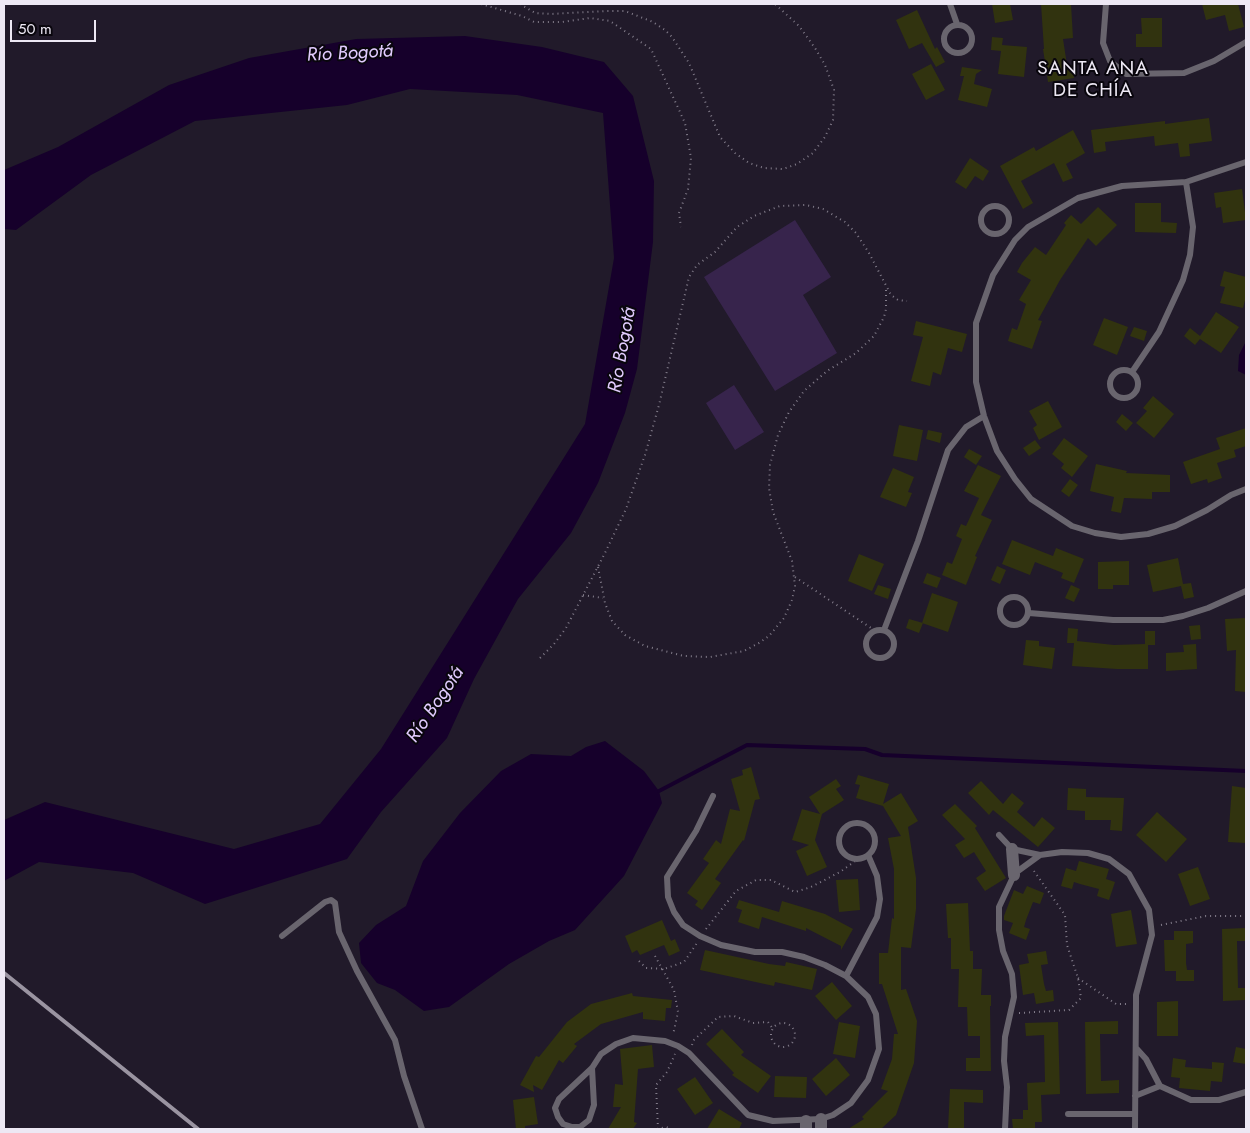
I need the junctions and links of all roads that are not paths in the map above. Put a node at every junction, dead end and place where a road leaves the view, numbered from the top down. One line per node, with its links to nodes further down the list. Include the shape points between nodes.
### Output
1 (950, 4): 3 (lane)
2 (1106, 4): 4 (lane, via 1103,43 1110,61 1126,74 1184,73 1214,61)
3 (957, 24): 3 (lane, via 948,28 944,41 951,52 960,53 972,45 972,35 967,27)
4 (1246, 42)
5 (1246, 162): 6 (lane)
6 (1186, 182): 8 (lane, via 1122,186 1078,198 1028,227); 9 (lane, via 1193,227 1183,280 1160,332)
7 (1005, 230): 7 (lane, via 1009,216 1004,208 994,205 985,209 980,221 984,230 997,234); 8 (lane)
8 (1016, 240): 10 (lane, via 993,275 976,323 976,382)
9 (1132, 372): 9 (lane, via 1118,371 1111,377 1109,386 1116,397 1130,398 1137,390 1138,380)
10 (984, 416): 11 (lane, via 998,451 1031,499 1072,526 1095,533 1122,537 1148,534 1175,526); 14 (lane, via 966,428 948,450)
11 (1246, 489)
12 (1246, 591): 13 (lane, via 1208,608 1163,620 1113,620)
13 (1029, 613): 13 (lane, via 1026,603 1018,597 1004,600 1000,608 1003,621 1011,626 1024,622)
14 (884, 630): 14 (lane, via 892,636 894,645 890,654 882,658 872,657 866,650 865,641 874,630)
15 (713, 796): 22 (lane, via 696,832 667,877 668,897 683,925 721,945 804,957)
16 (999, 835): 17 (lane)
17 (1012, 849): 19 (lane); 20 (street)
18 (868, 855): 18 (lane, via 874,847 873,832 865,824 850,825 842,832 840,842 844,852 858,859); 22 (lane, via 877,876 878,917)
19 (1040, 856): 20 (lane); 23 (lane, via 1062,852 1109,858 1129,874 1149,910 1152,935 1136,1004)
20 (1014, 875): 33 (lane, via 1000,907 999,930 1012,974 1014,997 1005,1037)
21 (282, 936): 32 (lane, via 325,902 331,900 335,903 339,932 395,1040)
22 (846, 976): 30 (lane, via 868,997 876,1014 879,1049 868,1080 851,1103)
23 (1136, 1048): 25 (lane, via 1146,1058); 27 (lane)
24 (592, 1068): 24 (lane, via 559,1099 556,1108 563,1124 580,1127 589,1120 594,1105); 31 (lane, via 601,1054 616,1044 633,1038 665,1041 689,1053 748,1115)
25 (1160, 1086): 26 (lane, via 1190,1100 1219,1100); 27 (lane)
26 (1246, 1092)
27 (1135, 1096): 29 (lane)
28 (1068, 1114): 29 (lane)
29 (1135, 1114): 34 (lane)
30 (821, 1124): 31 (lane)
31 (806, 1125)
32 (422, 1129)
33 (1005, 1129)
34 (1135, 1129)

